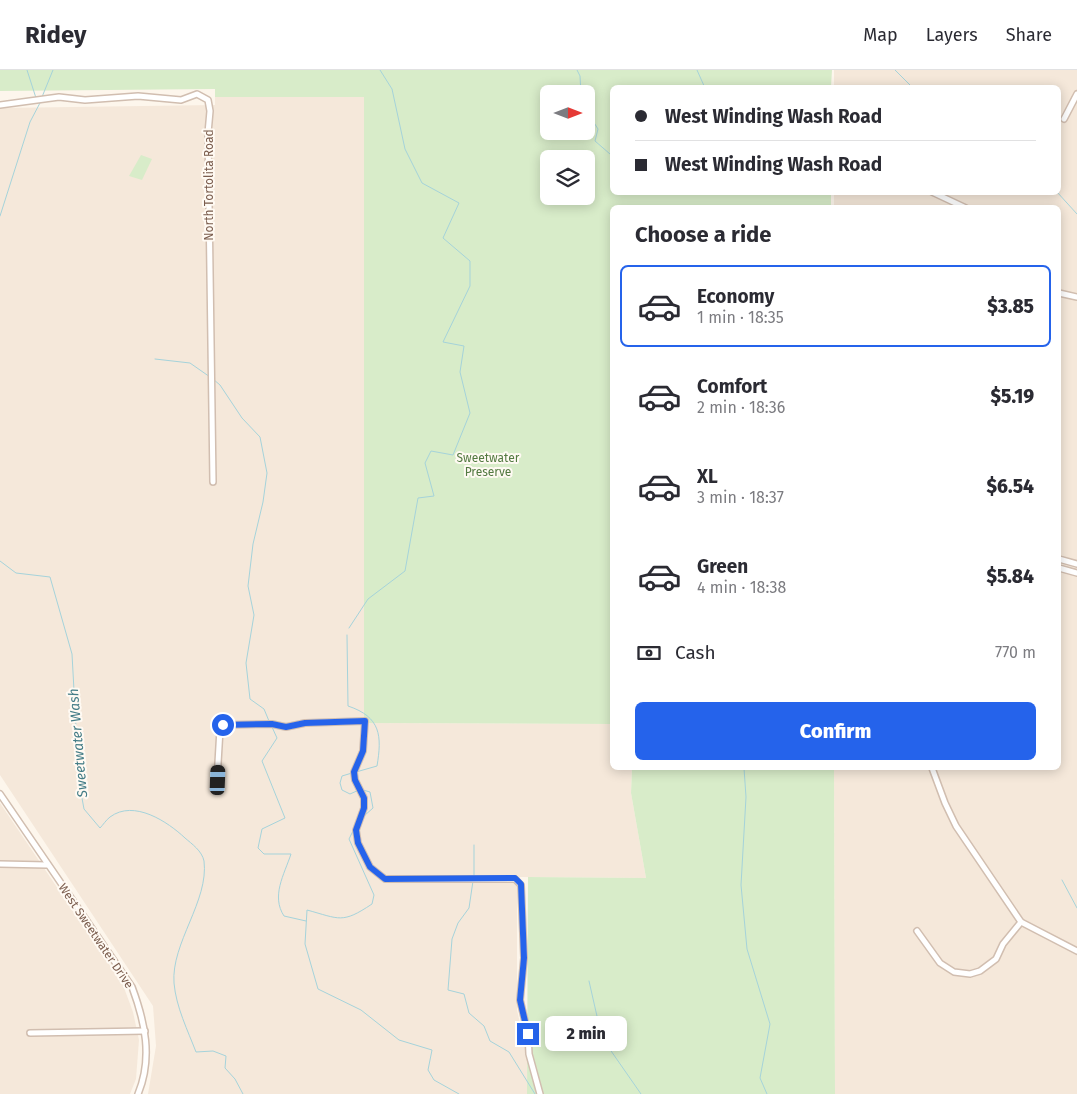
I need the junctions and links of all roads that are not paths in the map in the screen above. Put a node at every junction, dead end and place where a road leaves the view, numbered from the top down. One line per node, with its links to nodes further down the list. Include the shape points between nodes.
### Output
1 (1077, 94): 3 (street)
2 (0, 104): 8 (street, North Tortolita Road, via 59,97 86,100 138,96 181,100 197,94 208,100)
3 (1064, 119)
4 (938, 195): 5 (street)
5 (960, 205)
6 (1061, 293): 7 (street)
7 (1077, 297)
8 (213, 482)
9 (1061, 560): 10 (street)
10 (1077, 564)
11 (1061, 569): 12 (street)
12 (1077, 573)
13 (933, 770): 18 (street, via 956,826)
14 (218, 780): 24 (street, via 220,729 229,724 286,727 305,723 365,721 363,751 354,772 364,798 356,830 358,843 370,867 385,879 515,878 521,884 524,958 520,1000)
15 (0, 794): 17 (street, West Sweetwater Drive)
16 (0, 864): 17 (street)
17 (47, 865): 21 (street, West Sweetwater Drive, via 132,987)
18 (1022, 922): 19 (street, via 1003,944 996,959 970,974 954,972 940,963); 20 (street)
19 (916, 931)
20 (1077, 951)
21 (145, 1031): 22 (street); 23 (street, West Sweetwater Drive, via 145,1063)
22 (30, 1033)
23 (138, 1094)
24 (540, 1094)

